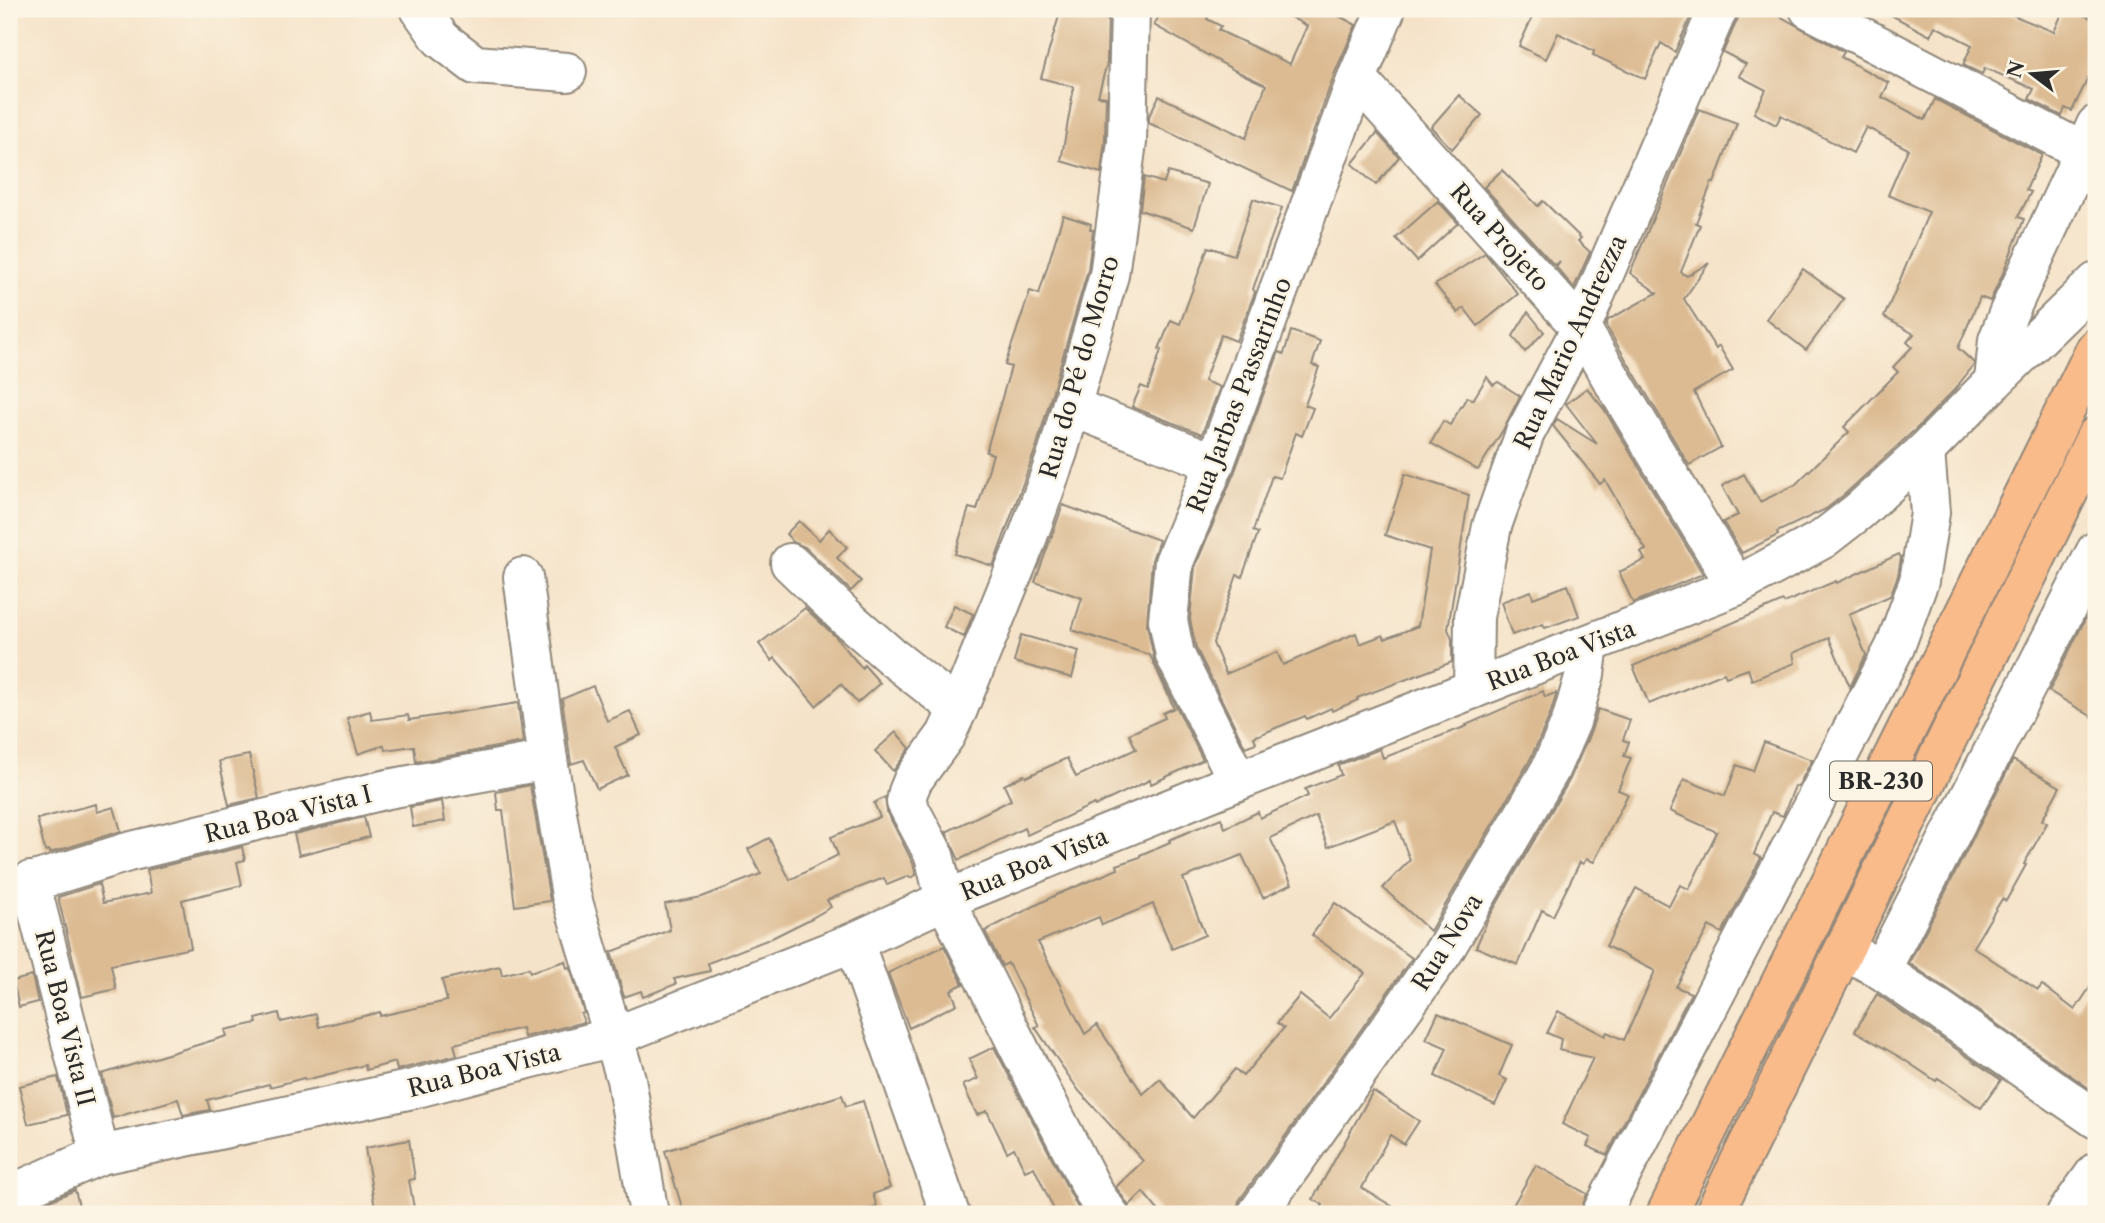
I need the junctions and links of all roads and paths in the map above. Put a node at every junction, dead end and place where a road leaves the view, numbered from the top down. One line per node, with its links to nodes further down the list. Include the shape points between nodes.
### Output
1 (420, 9): 6 (street, via 440,38 475,65)
2 (1130, 9): 13 (street, Rua do Pé do Morro, via 1127,142 1109,275)
3 (1386, 9): 7 (street, Rua Jarbas Passarinho)
4 (1718, 9): 10 (street, Rua Mario Andrezza)
5 (1809, 9): 8 (street)
6 (568, 72)
7 (1357, 78): 10 (street, Rua Projeto); 16 (street, Rua Jarbas Passarinho)
8 (2092, 146): 12 (street, via 2008,314 1998,340)
9 (2096, 282): 12 (street, Rua Boa Vista)
10 (1581, 328): 20 (street, Rua Projeto); 22 (street, Rua Mario Andrezza, via 1525,433 1492,526 1474,617)
11 (2096, 348): 42 (main road, BR-230)
12 (1994, 380): 15 (street, Rua Boa Vista)
13 (1072, 407): 16 (street); 23 (street, Rua do Pé do Morro, via 1026,542)
14 (2096, 436): 30 (main road, BR-230)
15 (1925, 451): 20 (street, Rua Boa Vista, via 1824,540); 41 (street, via 1930,513 1919,581 1895,647)
16 (1215, 463): 25 (street, Rua Jarbas Passarinho, via 1174,562 1168,620 1175,655)
17 (2096, 551): 31 (street)
18 (790, 563): 23 (street, via 847,618)
19 (523, 577): 24 (street)
20 (1737, 586): 21 (street, Rua Boa Vista)
21 (1589, 645): 22 (street, Rua Boa Vista); 40 (street, Rua Nova, via 1571,722 1550,769 1451,940)
22 (1473, 688): 25 (street, Rua Boa Vista)
23 (958, 709): 26 (street, Rua do Pé do Morro, via 914,780)
24 (548, 760): 27 (street, Rua Boa Vista I, via 388,789 128,852); 32 (street, via 571,895)
25 (1238, 781): 28 (street, Rua Boa Vista)
26 (906, 802): 28 (street, Rua Boa Vista, via 934,855)
27 (20, 885): 34 (street, Rua Boa Vista II)
28 (945, 900): 29 (street, Rua Boa Vista); 39 (street, Rua Boa Vista)
29 (854, 942): 32 (street, Rua Boa Vista); 38 (street)
30 (1844, 949): 31 (street); 43 (main road, BR-230)
31 (1881, 970): 33 (street)
32 (613, 1037): 34 (street, Rua Boa Vista, via 413,1089); 37 (street, via 626,1079)
33 (2096, 1119)
34 (100, 1155): 36 (street, Rua Boa Vista)
35 (2096, 1172): 44 (street)
36 (9, 1195)
37 (649, 1214)
38 (950, 1214)
39 (1109, 1214)
40 (1257, 1214)
41 (1601, 1214)
42 (1666, 1214)
43 (1714, 1214)
44 (2066, 1214)

